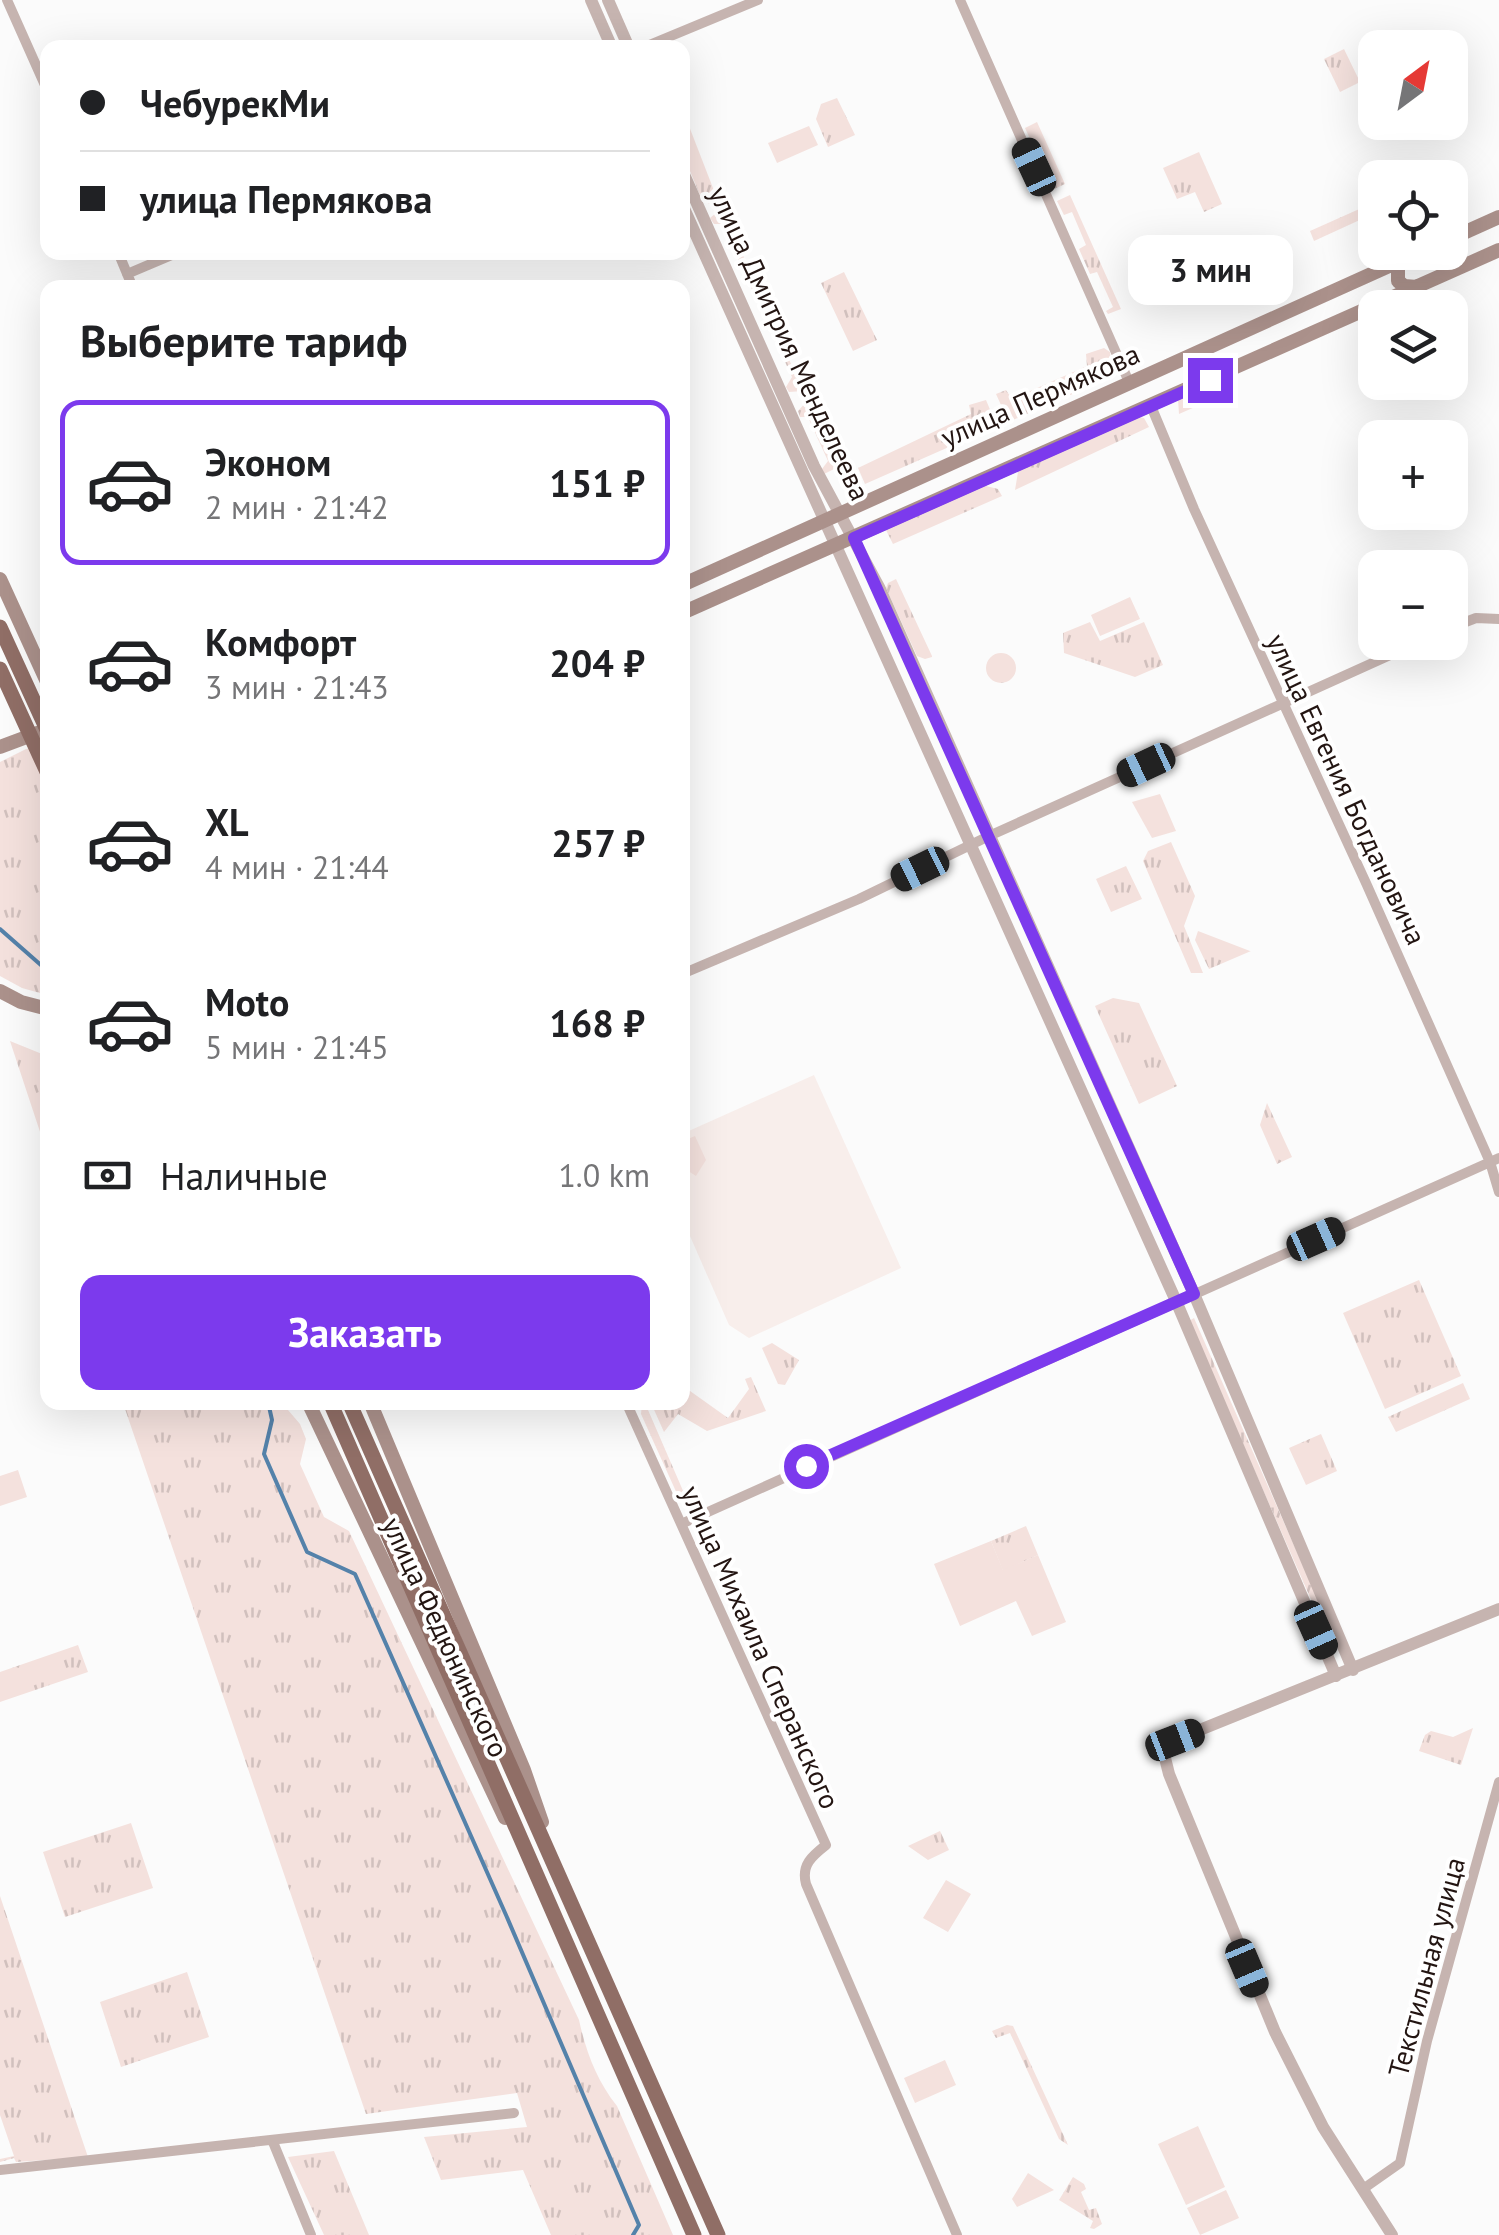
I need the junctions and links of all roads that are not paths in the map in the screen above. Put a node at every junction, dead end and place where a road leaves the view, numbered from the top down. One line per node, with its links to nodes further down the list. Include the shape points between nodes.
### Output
1 (6, 0): 9 (street)
2 (592, 0): 6 (street)
3 (608, 0): 7 (street)
4 (758, 0): 8 (street)
5 (960, 0): 26 (street)
6 (609, 40)
7 (626, 40)
8 (661, 40)
9 (40, 74)
10 (690, 188): 28 (street, улица Дмитрия Менделеева, via 814,466)
11 (1499, 216): 13 (main road)
12 (690, 221): 29 (street, улица Дмитрия Менделеева)
13 (1468, 231)
14 (1499, 250): 22 (main road, улица Пермякова)
15 (122, 260): 20 (street)
16 (160, 260): 20 (street)
17 (1380, 270): 19 (main road, улица Пермякова)
18 (1397, 270): 22 (main road, via 1404,286)
19 (1373, 273): 23 (main road, via 1391,282); 26 (main road, улица Пермякова)
20 (128, 274): 21 (street)
21 (130, 280)
22 (1417, 287): 24 (main road, улица Пермякова)
23 (1389, 290)
24 (1410, 290)
25 (1358, 314): 27 (main road, улица Пермякова)
26 (1129, 382): 28 (main road, улица Пермякова)
27 (1151, 406): 30 (main road, улица Пермякова); 41 (street, улица Евгения Богдановича)
28 (842, 514): 29 (main road, улица Пермякова); 30 (street, улица Дмитрия Менделеева)
29 (827, 521): 31 (street, улица Дмитрия Менделеева); 33 (main road, улица Пермякова)
30 (854, 538): 31 (main road, улица Пермякова); 46 (street, улица Дмитрия Менделеева)
31 (838, 544): 34 (main road, улица Пермякова); 47 (street, улица Дмитрия Менделеева)
32 (0, 579): 39 (main road)
33 (690, 581)
34 (690, 609)
35 (1499, 619): 36 (street)
36 (1468, 621)
37 (0, 627): 42 (highway, bridge)
38 (1379, 660): 41 (street)
39 (40, 666)
40 (0, 669): 45 (highway, bridge)
41 (1283, 703): 46 (street); 51 (street, улица Евгения Богдановича)
42 (40, 714)
43 (40, 734): 44 (main road)
44 (0, 747)
45 (40, 756)
46 (989, 836): 47 (street); 53 (street, улица Дмитрия Менделеева)
47 (969, 845): 48 (street); 54 (street, улица Дмитрия Менделеева)
48 (690, 971)
49 (0, 991): 50 (main road)
50 (40, 1006)
51 (1494, 1160): 52 (street, улица Евгения Богдановича); 53 (street)
52 (1499, 1192)
53 (1194, 1294): 54 (street); 62 (street, улица Дмитрия Менделеева)
54 (1176, 1302): 60 (street); 63 (street, улица Дмитрия Менделеева)
55 (312, 1410): 66 (main road, улица Федюнинского)
56 (333, 1410): 66 (highway, улица Федюнинского)
57 (353, 1410): 65 (highway, улица Федюнинского)
58 (373, 1410): 65 (main road, улица Федюнинского, via 524,1770)
59 (630, 1410): 60 (street, улица Михаила Сперанского)
60 (681, 1524): 74 (street, улица Михаила Сперанского, via 826,1845 807,1862 806,1884)
61 (1499, 1608): 62 (street)
62 (1353, 1670): 63 (street)
63 (1336, 1676): 70 (street, via 1175,1740 1164,1758 1275,2032)
64 (1499, 1782): 70 (street, Текстильная улица, via 1400,2163)
65 (562, 1880): 73 (highway, улица Федюнинского)
66 (543, 1891): 72 (highway, улица Федюнинского)
67 (514, 2112): 68 (street)
68 (273, 2142): 69 (street); 71 (street)
69 (0, 2170)
70 (1363, 2189): 75 (street)
71 (311, 2235)
72 (694, 2235)
73 (718, 2235)
74 (957, 2235)
75 (1392, 2235)

